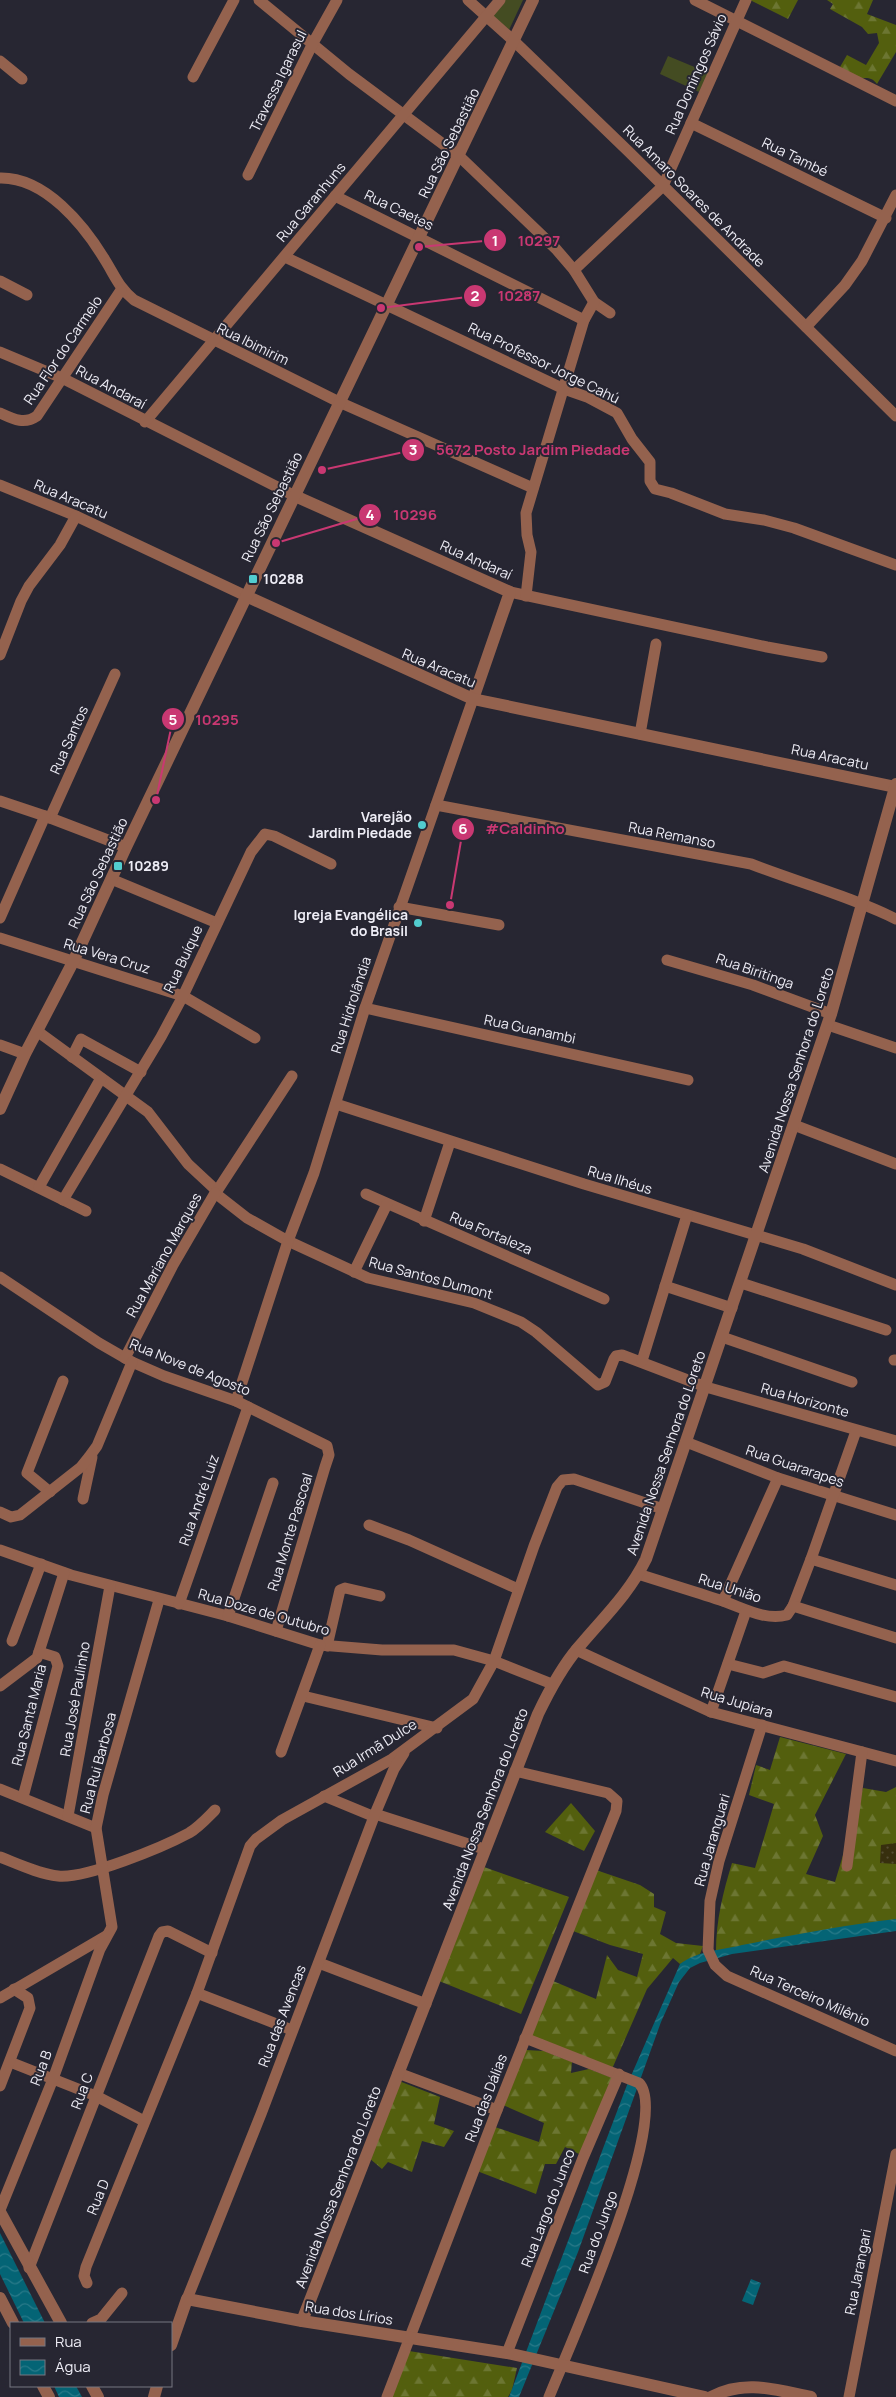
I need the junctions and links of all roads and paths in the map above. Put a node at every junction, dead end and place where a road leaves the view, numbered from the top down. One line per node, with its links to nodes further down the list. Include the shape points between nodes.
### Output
1 (234, 0): 14 (street)
2 (259, 0): 12 (street)
3 (337, 0): 12 (street, Travessa Igarasul)
4 (468, 0): 9 (street, Rua Amaro Soares de Andrade)
5 (500, 0): 9 (street, Rua Garanhuns)
6 (533, 0): 11 (street, Rua São Sebastião)
7 (695, 0): 10 (street)
8 (746, 0): 10 (street, Rua Domingos Sávio)
9 (487, 17): 11 (street, Rua Amaro Soares de Andrade); 17 (street, Rua Garanhuns)
10 (736, 20): 16 (street); 18 (street, Rua Domingos Sávio)
11 (515, 42): 19 (street, Rua São Sebastião); 22 (street, Rua Amaro Soares de Andrade)
12 (313, 43): 17 (street); 20 (street, Travessa Igarasul)
13 (0, 60): 15 (street)
14 (193, 77)
15 (22, 79)
16 (896, 100)
17 (403, 114): 19 (street); 24 (street, Rua Garanhuns)
18 (691, 123): 22 (street, Rua Domingos Sávio); 25 (street, Rua També)
19 (460, 156): 26 (street, Rua São Sebastião); 28 (street)
20 (248, 175)
21 (0, 178): 30 (street, Rua Ibimirim, via 34,187 57,200 104,258)
22 (663, 186): 28 (street, Rua Domingos Sávio); 36 (street, Rua Amaro Soares de Andrade)
23 (896, 195): 25 (street)
24 (335, 196): 26 (street, Rua Caetes); 27 (street, Rua Garanhuns)
25 (886, 218): 36 (street, via 862,262)
26 (420, 236): 33 (street, Rua São Sebastião); 35 (street, Rua Caetes)
27 (285, 257): 33 (street, Rua Professor Jorge Cahú); 37 (street, Rua Garanhuns)
28 (574, 270): 32 (street)
29 (0, 281): 31 (street)
30 (121, 290): 37 (street, Rua Ibimirim); 39 (street, Rua Flor do Carmelo)
31 (27, 295)
32 (594, 302): 34 (street); 35 (street)
33 (388, 305): 40 (street, Rua Professor Jorge Cahú); 41 (street, Rua São Sebastião)
34 (610, 313)
35 (584, 320): 40 (street)
36 (806, 327): 43 (street, Rua Amaro Soares de Andrade)
37 (213, 341): 41 (street, Rua Ibimirim); 44 (street, Rua Garanhuns)
38 (0, 352): 39 (street, Rua Andaraí)
39 (62, 378): 42 (street, Rua Flor do Carmelo, via 37,416 17,421); 44 (street, Rua Andaraí)
40 (564, 389): 46 (street); 49 (street, Rua Professor Jorge Cahú, via 617,413 650,462 650,482 654,489 725,514 794,528)
41 (339, 402): 46 (street, Rua Ibimirim); 47 (street, Rua São Sebastião)
42 (0, 413)
43 (896, 416)
44 (146, 422): 47 (street, Rua Andaraí)
45 (0, 485): 48 (street, Rua Aracatu)
46 (533, 488): 52 (street, via 526,513 531,552)
47 (295, 496): 50 (street, Rua Andaraí); 51 (street, Rua São Sebastião)
48 (76, 516): 51 (street, Rua Aracatu); 54 (street, via 25,594)
49 (896, 565)
50 (510, 592): 52 (street, Rua Andaraí); 57 (street, Rua Hidrolândia)
51 (246, 596): 57 (street, Rua Aracatu); 63 (street, Rua São Sebastião)
52 (526, 596): 55 (street, Rua Andaraí)
53 (656, 644): 58 (street)
54 (0, 655)
55 (822, 657)
56 (115, 674): 62 (street, Rua Santos)
57 (473, 700): 58 (street, Rua Aracatu); 61 (street, Rua Hidrolândia)
58 (640, 734): 59 (street, Rua Aracatu)
59 (895, 793): 66 (street, Avenida Nossa Senhora do Loreto)
60 (0, 801): 62 (street)
61 (436, 805): 66 (street, Rua Remanso, via 752,864); 67 (street, Rua Hidrolândia)
62 (48, 817): 63 (street); 68 (street, Rua Santos)
63 (126, 847): 65 (street, Rua São Sebastião)
64 (331, 864): 70 (street, Rua Buíque, via 265,834 251,852)
65 (111, 879): 70 (street); 74 (street, Rua São Sebastião)
66 (864, 904): 69 (street, Rua Remanso); 77 (street, Avenida Nossa Senhora do Loreto)
67 (399, 907): 71 (street); 76 (street, Rua Hidrolândia)
68 (0, 918)
69 (896, 919)
70 (217, 923): 75 (street, Rua Buíque)
71 (499, 925)
72 (0, 938): 74 (street, Rua Vera Cruz)
73 (667, 960): 77 (street, Rua Biritinga, via 753,985)
74 (73, 962): 75 (street, Rua Vera Cruz); 78 (street, Rua São Sebastião)
75 (183, 996): 79 (street, Rua Vera Cruz); 84 (street, Rua Buíque)
76 (365, 1008): 87 (street, Rua Guanambi); 89 (street, Rua Hidrolândia)
77 (830, 1019): 81 (street, Rua Biritinga); 91 (street, Avenida Nossa Senhora do Loreto)
78 (37, 1031): 82 (street, Rua São Sebastião); 83 (street, Rua Santos Dumont)
79 (255, 1038)
80 (0, 1045): 82 (street)
81 (896, 1048)
82 (25, 1054): 90 (street, Rua São Sebastião)
83 (72, 1057): 84 (street, via 81,1039); 86 (street, Rua Santos Dumont)
84 (141, 1072): 88 (street, Rua Buíque)
85 (292, 1076): 96 (street, Rua Mariano Marques)
86 (102, 1078): 88 (street, Rua Santos Dumont); 95 (street)
87 (688, 1080)
88 (126, 1095): 96 (street, Rua Santos Dumont, via 148,1112 188,1164); 98 (street, Rua Buíque)
89 (336, 1104): 92 (street, Rua Ilhéus); 104 (street, Rua Hidrolândia)
90 (0, 1109)
91 (794, 1125): 93 (street); 103 (street, Avenida Nossa Senhora do Loreto)
92 (450, 1142): 101 (street, Rua Ilhéus); 102 (street)
93 (896, 1164)
94 (0, 1169): 95 (street)
95 (39, 1187): 98 (street)
96 (216, 1192): 104 (street, Rua Santos Dumont, via 248,1218); 115 (street, Rua Mariano Marques, via 173,1264)
97 (366, 1194): 99 (street, Rua Fortaleza)
98 (63, 1200): 100 (street)
99 (387, 1204): 102 (street, Rua Fortaleza); 105 (street)
100 (86, 1211)
101 (687, 1215): 103 (street, Rua Ilhéus); 109 (street)
102 (424, 1221): 110 (street, Rua Fortaleza)
103 (757, 1235): 107 (street, Avenida Nossa Senhora do Loreto); 108 (street, Rua Ilhéus)
104 (288, 1241): 105 (street, Rua Santos Dumont); 120 (street, Rua Hidrolândia)
105 (354, 1272): 114 (street, Rua Santos Dumont, via 474,1302 504,1314 536,1332 598,1384 605,1382 614,1359)
106 (0, 1277): 115 (street, Rua Nove de Agosto)
107 (741, 1283): 111 (street, Avenida Nossa Senhora do Loreto); 112 (street)
108 (896, 1285)
109 (665, 1286): 111 (street); 116 (street)
110 (604, 1299)
111 (732, 1308): 113 (street, Avenida Nossa Senhora do Loreto)
112 (886, 1330)
113 (722, 1337): 118 (street); 119 (street, Avenida Nossa Senhora do Loreto)
114 (622, 1355): 116 (street, Rua Horizonte)
115 (129, 1360): 120 (street, Rua Nove de Agosto); 126 (street, Rua Mariano Marques, via 100,1440)
116 (642, 1361): 119 (street, Rua Horizonte)
117 (63, 1381): 129 (street, via 27,1473)
118 (852, 1382)
119 (706, 1387): 122 (street, Rua Horizonte); 124 (street, Avenida Nossa Senhora do Loreto)
120 (236, 1401): 121 (street, Rua Nove de Agosto)
121 (248, 1407): 125 (street, Rua Nove de Agosto); 147 (street, Rua André Luiz)
122 (856, 1431): 123 (street, Rua Horizonte); 130 (street)
123 (896, 1441)
124 (686, 1442): 127 (street, Rua Guararapes); 132 (street, Avenida Nossa Senhora do Loreto)
125 (324, 1444): 151 (street, Rua Monte Pascoal, via 328,1455)
126 (92, 1453): 129 (street, Rua Mariano Marques, via 82,1467); 131 (street)
127 (778, 1478): 130 (street, Rua Guararapes); 146 (street)
128 (273, 1483): 150 (street)
129 (50, 1492): 133 (street, Rua Mariano Marques, via 16,1517)
130 (833, 1496): 134 (street, Rua Guararapes); 137 (street)
131 (83, 1499)
132 (663, 1509): 140 (street, Avenida Nossa Senhora do Loreto); 143 (street, Rua Irmã Dulce, via 574,1479 563,1480)
133 (0, 1512)
134 (896, 1514)
135 (369, 1525): 143 (street)
136 (0, 1550): 138 (street, Rua Doze de Outubro)
137 (811, 1559): 141 (street); 148 (street)
138 (41, 1564): 139 (street, Rua Doze de Outubro); 153 (street)
139 (64, 1573): 142 (street, Rua Doze de Outubro); 156 (street)
140 (638, 1574): 146 (street, Rua União); 155 (street, Avenida Nossa Senhora do Loreto, via 622,1598)
141 (895, 1581)
142 (110, 1586): 145 (street, Rua Doze de Outubro); 176 (street, Rua José Paulinho)
143 (518, 1588): 157 (street, Rua Irmã Dulce)
144 (380, 1596): 154 (street, via 345,1588 340,1590)
145 (159, 1600): 147 (street, Rua Doze de Outubro); 177 (street, Rua Rui Barbosa)
146 (722, 1601): 149 (street, Rua União)
147 (179, 1604): 150 (street, Rua Doze de Outubro)
148 (793, 1606): 149 (street, Rua União, via 787,1615 781,1616); 152 (street)
149 (746, 1611): 158 (street)
150 (228, 1616): 151 (street, Rua Doze de Outubro)
151 (276, 1631): 154 (street, Rua Doze de Outubro)
152 (896, 1638)
153 (12, 1641)
154 (323, 1646): 157 (street, Rua Doze de Outubro, via 454,1650); 161 (street)
155 (576, 1650): 159 (street, Avenida Nossa Senhora do Loreto); 163 (street, Rua Jupiara)
156 (38, 1652): 160 (street, via 32,1664); 173 (street, Rua Santa Maria, via 55,1657 58,1666)
157 (494, 1662): 159 (street, Rua Doze de Outubro); 165 (street, Rua Irmã Dulce, via 473,1699)
158 (728, 1664): 162 (street, via 763,1673 784,1666); 163 (street)
159 (552, 1684): 170 (street, Avenida Nossa Senhora do Loreto)
160 (0, 1686)
161 (303, 1696): 165 (street); 167 (street)
162 (896, 1697)
163 (711, 1712): 164 (street, Rua Jupiara)
164 (762, 1725): 168 (street, Rua Jupiara); 185 (street, Rua Jaranguari, via 719,1861 710,1901 706,1942)
165 (437, 1728): 166 (street, Rua Irmã Dulce)
166 (408, 1746): 172 (street, Rua Irmã Dulce, via 392,1759); 175 (street, Rua das Avencas)
167 (281, 1752)
168 (862, 1752): 169 (street, Rua Jupiara); 180 (street)
169 (896, 1760)
170 (515, 1771): 178 (street, Avenida Nossa Senhora do Loreto); 191 (street, Rua das Dálias, via 608,1792 617,1801)
171 (0, 1789): 173 (street)
172 (324, 1796): 175 (street, via 361,1812); 183 (street, Rua Irmã Dulce, via 269,1829 250,1846)
173 (23, 1798): 176 (street)
174 (215, 1810): 181 (street, via 191,1832)
175 (375, 1814): 178 (street); 184 (street, Rua das Avencas)
176 (68, 1816): 177 (street)
177 (96, 1828): 181 (street, Rua Rui Barbosa)
178 (484, 1850): 189 (street, Avenida Nossa Senhora do Loreto)
179 (0, 1857): 181 (street, via 60,1876)
180 (847, 1866)
181 (103, 1867): 182 (street, Rua Rui Barbosa, via 112,1927)
182 (108, 1936): 186 (street); 196 (street, Rua B, via 96,1958)
183 (212, 1952): 187 (street, Rua Irmã Dulce); 198 (street, Rua C, via 168,1931 162,1932)
184 (319, 1963): 189 (street); 190 (street, Rua das Avencas)
185 (713, 1963): 192 (street, Rua Terceiro Milênio, via 727,1976)
186 (14, 1989): 188 (street); 193 (street, via 28,1998 30,2008)
187 (197, 1993): 190 (street); 200 (street, Rua Irmã Dulce)
188 (0, 1998)
189 (426, 2004): 194 (street, Avenida Nossa Senhora do Loreto)
190 (292, 2030): 207 (street, Rua das Avencas)
191 (525, 2038): 195 (street); 199 (street, Rua das Dálias)
192 (896, 2051)
193 (10, 2062): 196 (street); 197 (street)
194 (398, 2073): 199 (street); 208 (street, Avenida Nossa Senhora do Loreto)
195 (622, 2076): 214 (street, Rua Largo do Junco, via 580,2165); 215 (street, Rua do Jungo, via 644,2088 648,2104 645,2132 636,2171)
196 (53, 2079): 198 (street); 202 (street, Rua B)
197 (0, 2086)
198 (96, 2096): 200 (street); 203 (street, Rua C)
199 (496, 2110): 212 (street, Rua das Dálias)
200 (144, 2121): 204 (street, Rua D, via 86,2267 84,2276)
201 (896, 2154): 222 (street, Rua Jarangari)
202 (0, 2211): 203 (street)
203 (30, 2268): 210 (street)
204 (87, 2283)
205 (122, 2293): 211 (street, via 101,2319)
206 (0, 2298): 209 (street)
207 (187, 2299): 208 (street, Rua dos Lírios); 213 (street)
208 (302, 2321): 212 (street, Rua dos Lírios)
209 (12, 2322)
210 (60, 2322)
211 (94, 2322)
212 (410, 2338): 214 (street, Rua dos Lírios); 217 (street, Rua das Dálias)
213 (172, 2342)
214 (507, 2354): 215 (street, Rua dos Lírios)
215 (562, 2366): 218 (street, Rua do Jungo); 219 (street, Rua dos Lírios)
216 (744, 2392): 220 (street, via 735,2387); 221 (street, via 761,2386)
217 (388, 2397)
218 (549, 2397)
219 (705, 2397)
220 (711, 2397)
221 (811, 2397)
222 (849, 2397)

